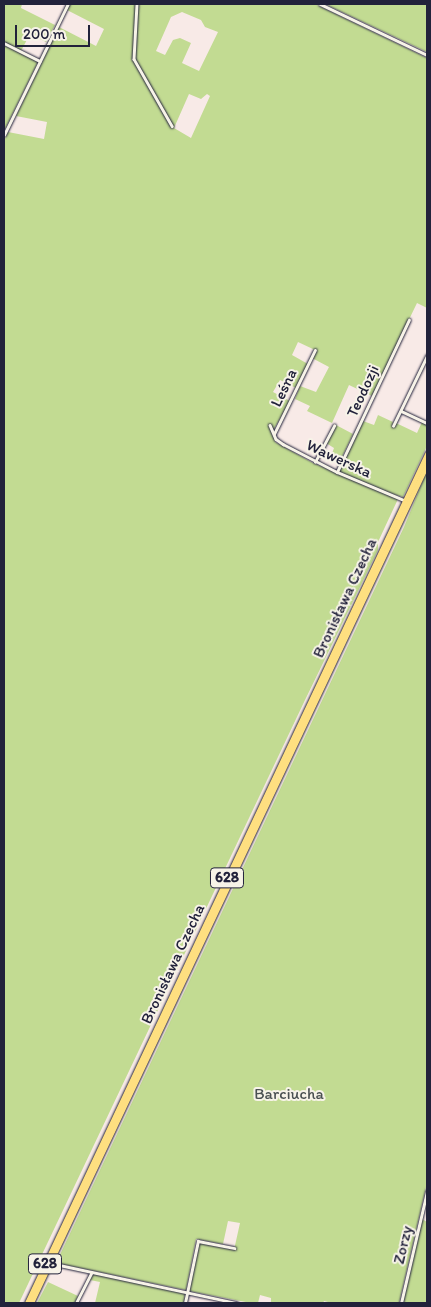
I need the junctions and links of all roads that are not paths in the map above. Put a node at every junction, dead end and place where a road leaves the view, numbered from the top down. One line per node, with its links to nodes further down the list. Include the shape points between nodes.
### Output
1 (68, 4): 6 (street)
2 (137, 4): 7 (street, via 134,59)
3 (320, 4): 5 (street)
4 (4, 42): 6 (street)
5 (427, 55)
6 (40, 60): 8 (street)
7 (172, 126)
8 (4, 136)
9 (409, 320): 21 (street, Teodozji)
10 (315, 350): 17 (street, Leśna)
11 (427, 356): 12 (street)
12 (400, 411): 13 (street); 16 (street)
13 (427, 423)
14 (270, 425): 17 (street)
15 (334, 426): 19 (street)
16 (393, 426)
17 (274, 435): 19 (street, Wawerska, via 278,441)
18 (427, 454): 22 (main road, 628)
19 (315, 462): 21 (street, Wawerska)
20 (427, 464): 22 (main road, 628)
21 (337, 472): 22 (street, Wawerska)
22 (407, 502): 25 (main road, Bronisława Czecha / 628)
23 (427, 1191): 33 (street, Zorzy)
24 (234, 1248): 27 (street, via 198,1241)
25 (48, 1262): 26 (street); 28 (main road, Bronisława Czecha / 628); 29 (main road, Bronisława Czecha / 628)
26 (91, 1272): 27 (street); 30 (street)
27 (187, 1292): 31 (street); 32 (street)
28 (27, 1303)
29 (31, 1303)
30 (76, 1303)
31 (185, 1303)
32 (237, 1303)
33 (401, 1303)

